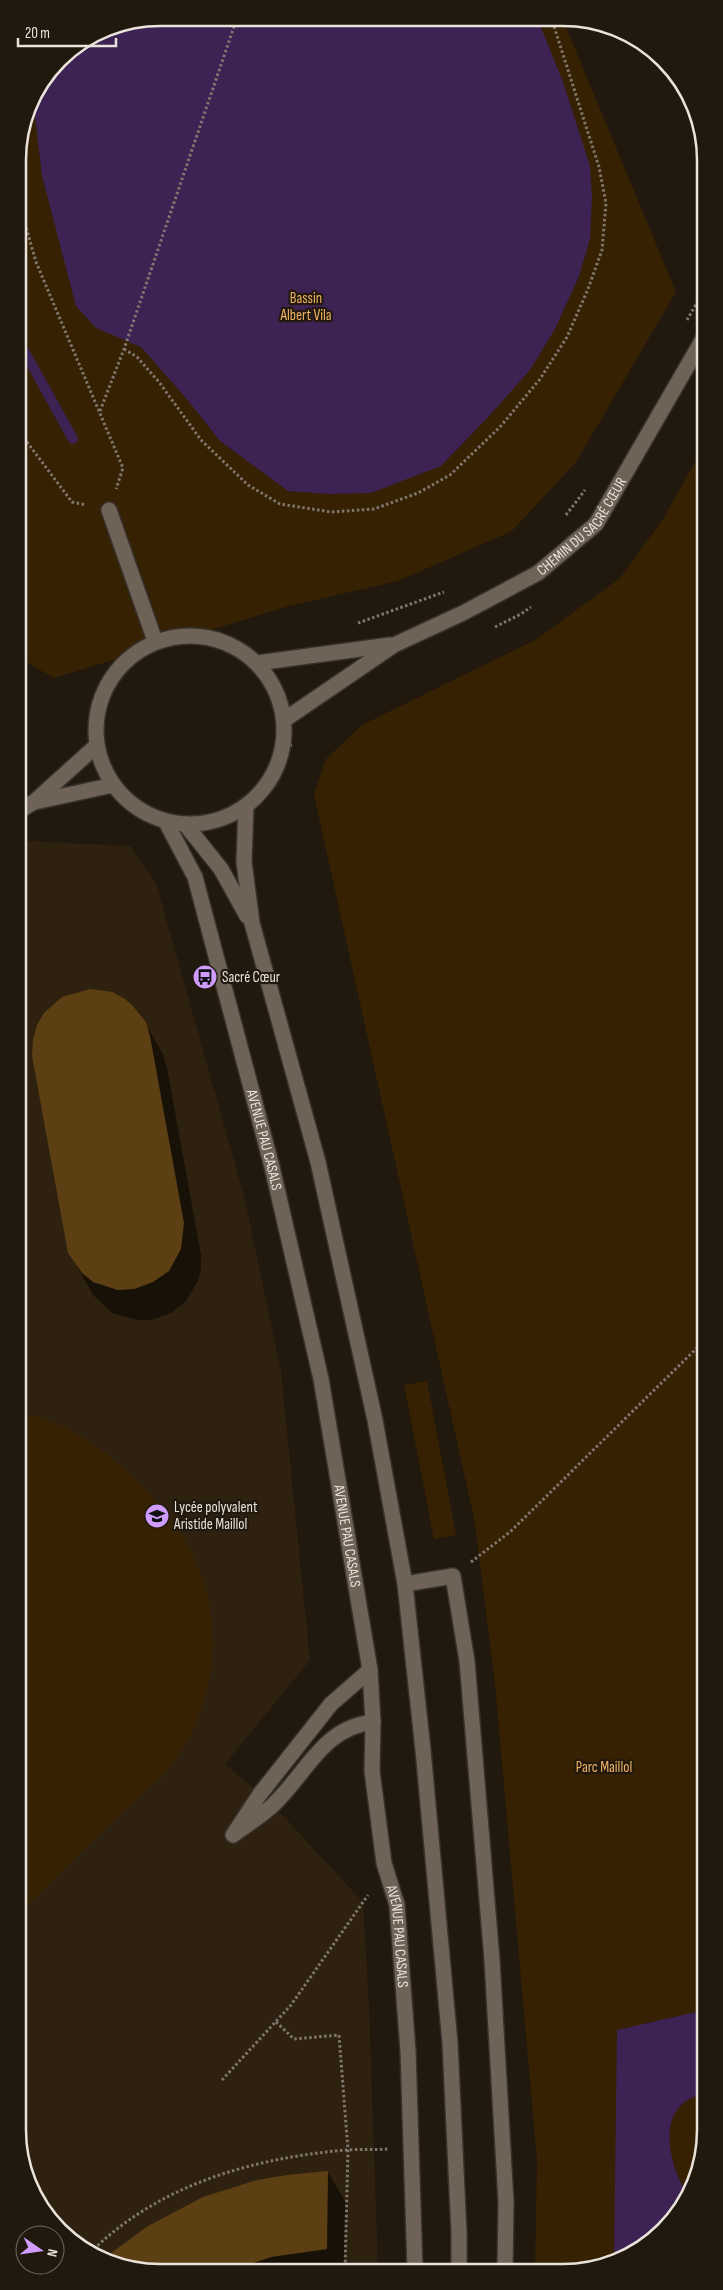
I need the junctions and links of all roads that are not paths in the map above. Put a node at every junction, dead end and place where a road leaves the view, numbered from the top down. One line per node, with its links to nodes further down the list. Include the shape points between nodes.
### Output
1 (697, 350): 4 (street, CHEMIN DU SACRÉ CŒUR, via 596,524 538,573)
2 (109, 510): 3 (street)
3 (155, 642): 5 (street, via 181,635 209,637 235,646); 7 (street, via 127,658 107,683 96,714)
4 (394, 645): 5 (street, CHEMIN DU SACRÉ CŒUR); 6 (street, CHEMIN DU SACRÉ CŒUR)
5 (257, 663): 6 (street, via 275,689)
6 (284, 720): 11 (street, via 282,750 274,772)
7 (96, 746): 8 (street); 9 (street)
8 (113, 785): 9 (street); 12 (street, via 145,814)
9 (34, 802): 10 (street)
10 (27, 806)
11 (246, 806): 13 (street, via 217,821); 14 (street, via 244,862)
12 (166, 822): 13 (street); 16 (street, AVENUE PAU CASALS, via 195,877 272,1167 321,1379)
13 (185, 824): 14 (street, via 221,869)
14 (252, 923): 15 (street, via 318,1162)
15 (406, 1584): 19 (street, via 450,2043); 20 (street, via 453,1576 468,1661 492,1960 506,2202)
16 (370, 1670): 17 (street, AVENUE PAU CASALS); 17 (street, via 331,1704 260,1794 233,1835 273,1805 329,1739 356,1724)
17 (373, 1722): 18 (street, AVENUE PAU CASALS, via 372,1771 384,1863 397,1905 408,2051)
18 (415, 2264)
19 (459, 2264)
20 (506, 2264)

